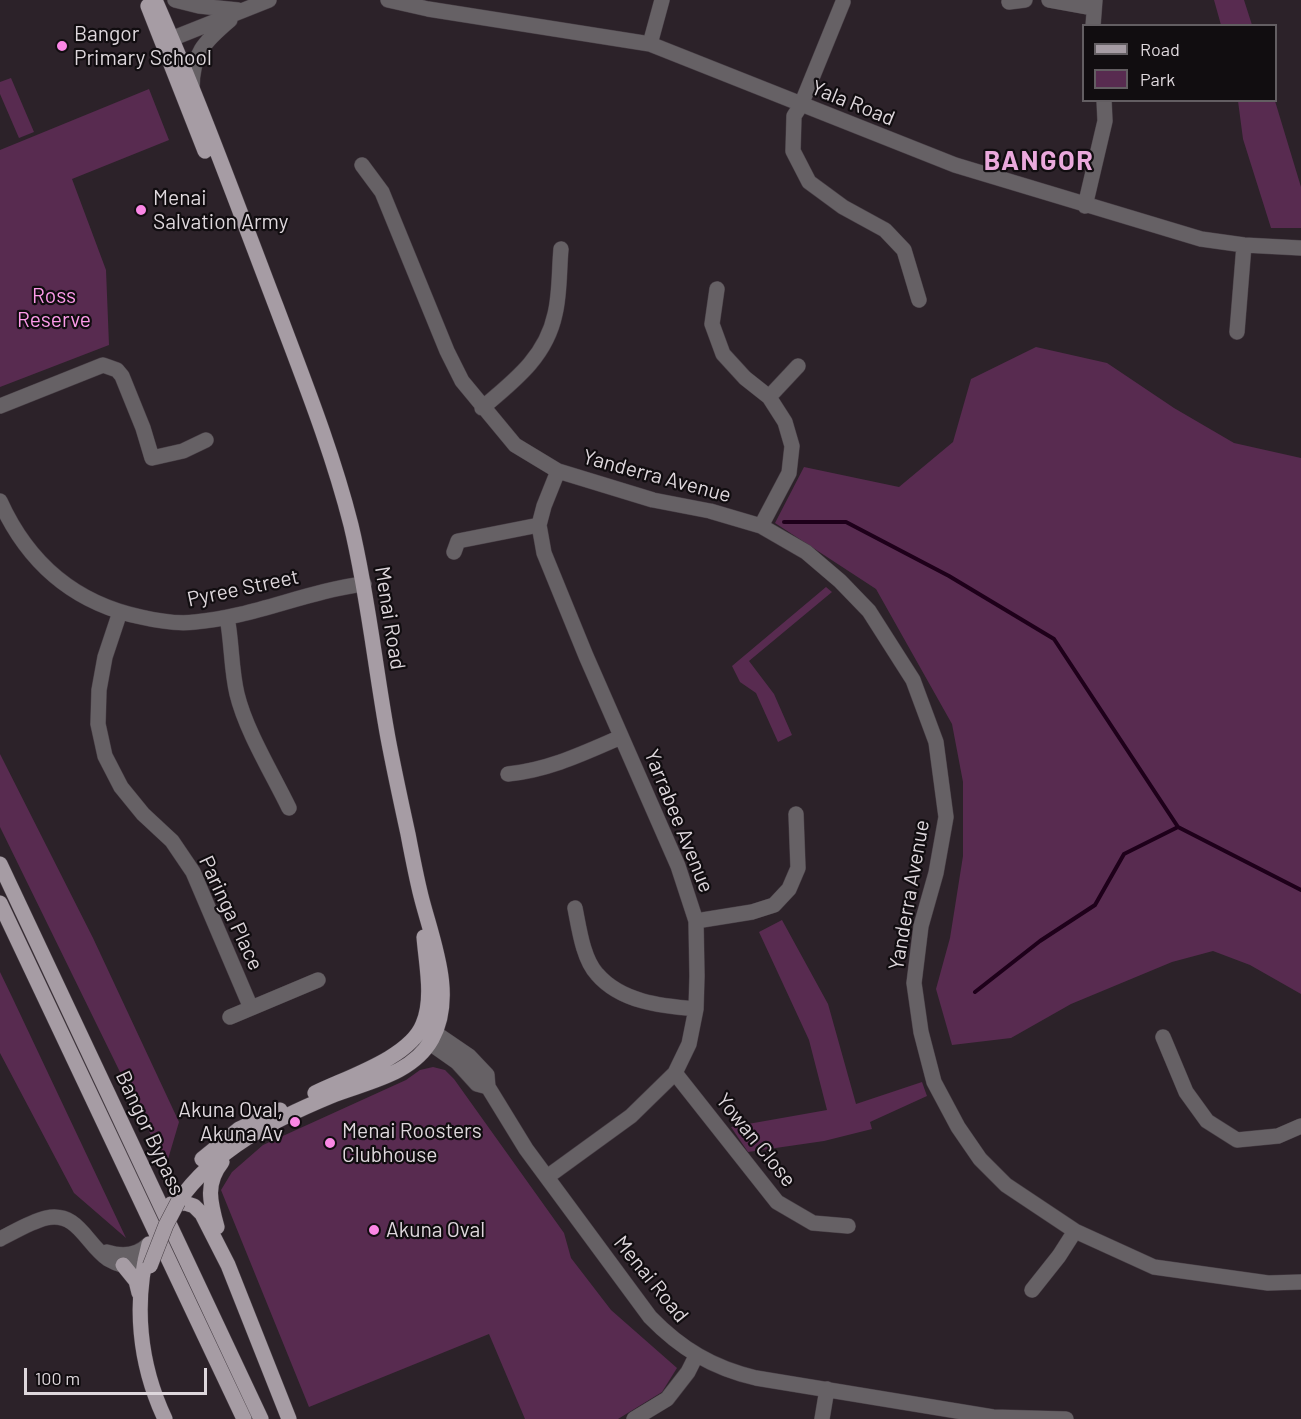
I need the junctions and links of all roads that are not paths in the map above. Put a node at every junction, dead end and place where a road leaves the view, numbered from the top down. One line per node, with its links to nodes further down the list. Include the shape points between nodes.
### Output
1 (146, 0): 15 (main road, Menai Road)
2 (155, 0): 15 (main road, Menai Road)
3 (175, 0): 13 (street)
4 (269, 0): 13 (street)
5 (388, 0): 12 (street, Yala Road)
6 (662, 0): 16 (street)
7 (1025, 0): 10 (street)
8 (1049, 0): 11 (street)
9 (843, 2): 19 (street)
10 (1009, 2)
11 (1094, 4): 14 (street)
12 (472, 8): 16 (street, Yala Road)
13 (241, 10): 15 (street); 17 (street, via 198,53)
14 (1093, 24)
15 (166, 41): 17 (main road, Menai Road); 28 (main road, Menai Road, via 245,245)
16 (650, 44): 19 (street, Yala Road)
17 (192, 89): 28 (main road, Menai Road)
18 (1104, 102): 21 (street, via 1105,121)
19 (801, 105): 21 (street, Yala Road, via 955,165); 26 (street, via 794,116 793,151 809,182 885,230 904,250)
20 (362, 165): 32 (street, Yanderra Avenue, via 382,192 447,351 462,381)
21 (1085, 206): 22 (street, Yala Road, via 1201,239)
22 (1244, 245): 23 (street, Yala Road); 27 (street)
23 (1301, 248)
24 (561, 249): 32 (street, via 556,313 545,344 524,372)
25 (717, 289): 30 (street, via 712,324 723,354)
26 (919, 300)
27 (1237, 332)
28 (296, 361): 39 (main road, Menai Road, via 336,471)
29 (798, 366): 30 (street)
30 (769, 397): 37 (street, via 785,422 792,447 789,473)
31 (0, 406): 33 (street, via 103,365 122,376 152,458 183,451)
32 (483, 408): 34 (street, Yanderra Avenue, via 515,445)
33 (206, 440)
34 (558, 471): 36 (street, Yarrabee Avenue); 37 (street, Yanderra Avenue, via 653,500)
35 (0, 501): 40 (street, Pyree Street, via 33,556 59,581 91,601)
36 (539, 525): 38 (street, via 458,541); 42 (street, Yarrabee Avenue, via 553,578)
37 (761, 526): 62 (street, Yanderra Avenue, via 806,552 840,581 869,611 913,680 936,742 946,817 921,926 914,983 934,1082 980,1159 1006,1185)
38 (454, 552)
39 (364, 584): 41 (street, Pyree Street); 54 (main road, Menai Road, via 388,738 442,983 441,1012)
40 (120, 612): 41 (street, Pyree Street, via 194,623); 51 (street, Paringa Place, via 99,690 98,724 105,756 121,787 172,841 193,872)
41 (227, 617): 44 (street, via 238,696)
42 (621, 737): 43 (street, via 558,764); 49 (street, Yarrabee Avenue, via 678,866)
43 (508, 774)
44 (288, 808)
45 (796, 814): 49 (street, via 798,868 789,889 774,904 752,912)
46 (0, 864): 76 (main road, Bangor Bypass)
47 (0, 903): 75 (main road, Bangor Bypass)
48 (575, 908): 52 (street, via 581,941 596,974 623,994 655,1004)
49 (696, 921): 52 (street, Yarrabee Avenue)
50 (318, 980): 51 (street)
51 (251, 1008): 53 (street)
52 (696, 1009): 56 (street, Yarrabee Avenue, via 689,1044)
53 (230, 1017)
54 (426, 1034): 58 (main road, via 408,1065 272,1123); 59 (street, Menai Road, via 469,1056 487,1075 488,1087); 60 (main road, via 383,1062 239,1128 205,1156)
55 (1163, 1037): 57 (street, via 1186,1092 1207,1121 1237,1140 1278,1136)
56 (675, 1073): 59 (street, Yarrabee Avenue, via 632,1116); 61 (street, Yowan Close, via 777,1202 813,1223)
57 (1301, 1126)
58 (243, 1141): 60 (main road, via 204,1170); 67 (main road, via 218,1167 209,1185 211,1208)
59 (547, 1177): 71 (street, Menai Road, via 650,1317)
60 (179, 1198): 65 (main road, bridge); 65 (main road, via 163,1210); 67 (main road, via 202,1214)
61 (848, 1226)
62 (1075, 1231): 68 (street, Yanderra Avenue, via 1154,1267 1268,1283); 69 (street)
63 (0, 1239): 64 (street, via 37,1221 56,1217 75,1223)
64 (92, 1242): 65 (street, via 112,1254); 66 (street, via 108,1258)
65 (145, 1257): 66 (street); 70 (main road)
66 (123, 1265): 70 (main road, via 136,1281)
67 (228, 1265): 77 (main road)
68 (1301, 1282)
69 (1032, 1290)
70 (139, 1299): 74 (main road, via 146,1364)
71 (696, 1356): 72 (street, Menai Road, via 735,1373); 78 (street, via 666,1399)
72 (826, 1389): 73 (street, Menai Road); 79 (street)
73 (993, 1418): 80 (street, Menai Road)
74 (165, 1419)
75 (244, 1419)
76 (261, 1419)
77 (289, 1419)
78 (634, 1419)
79 (822, 1419)
80 (1066, 1419)

